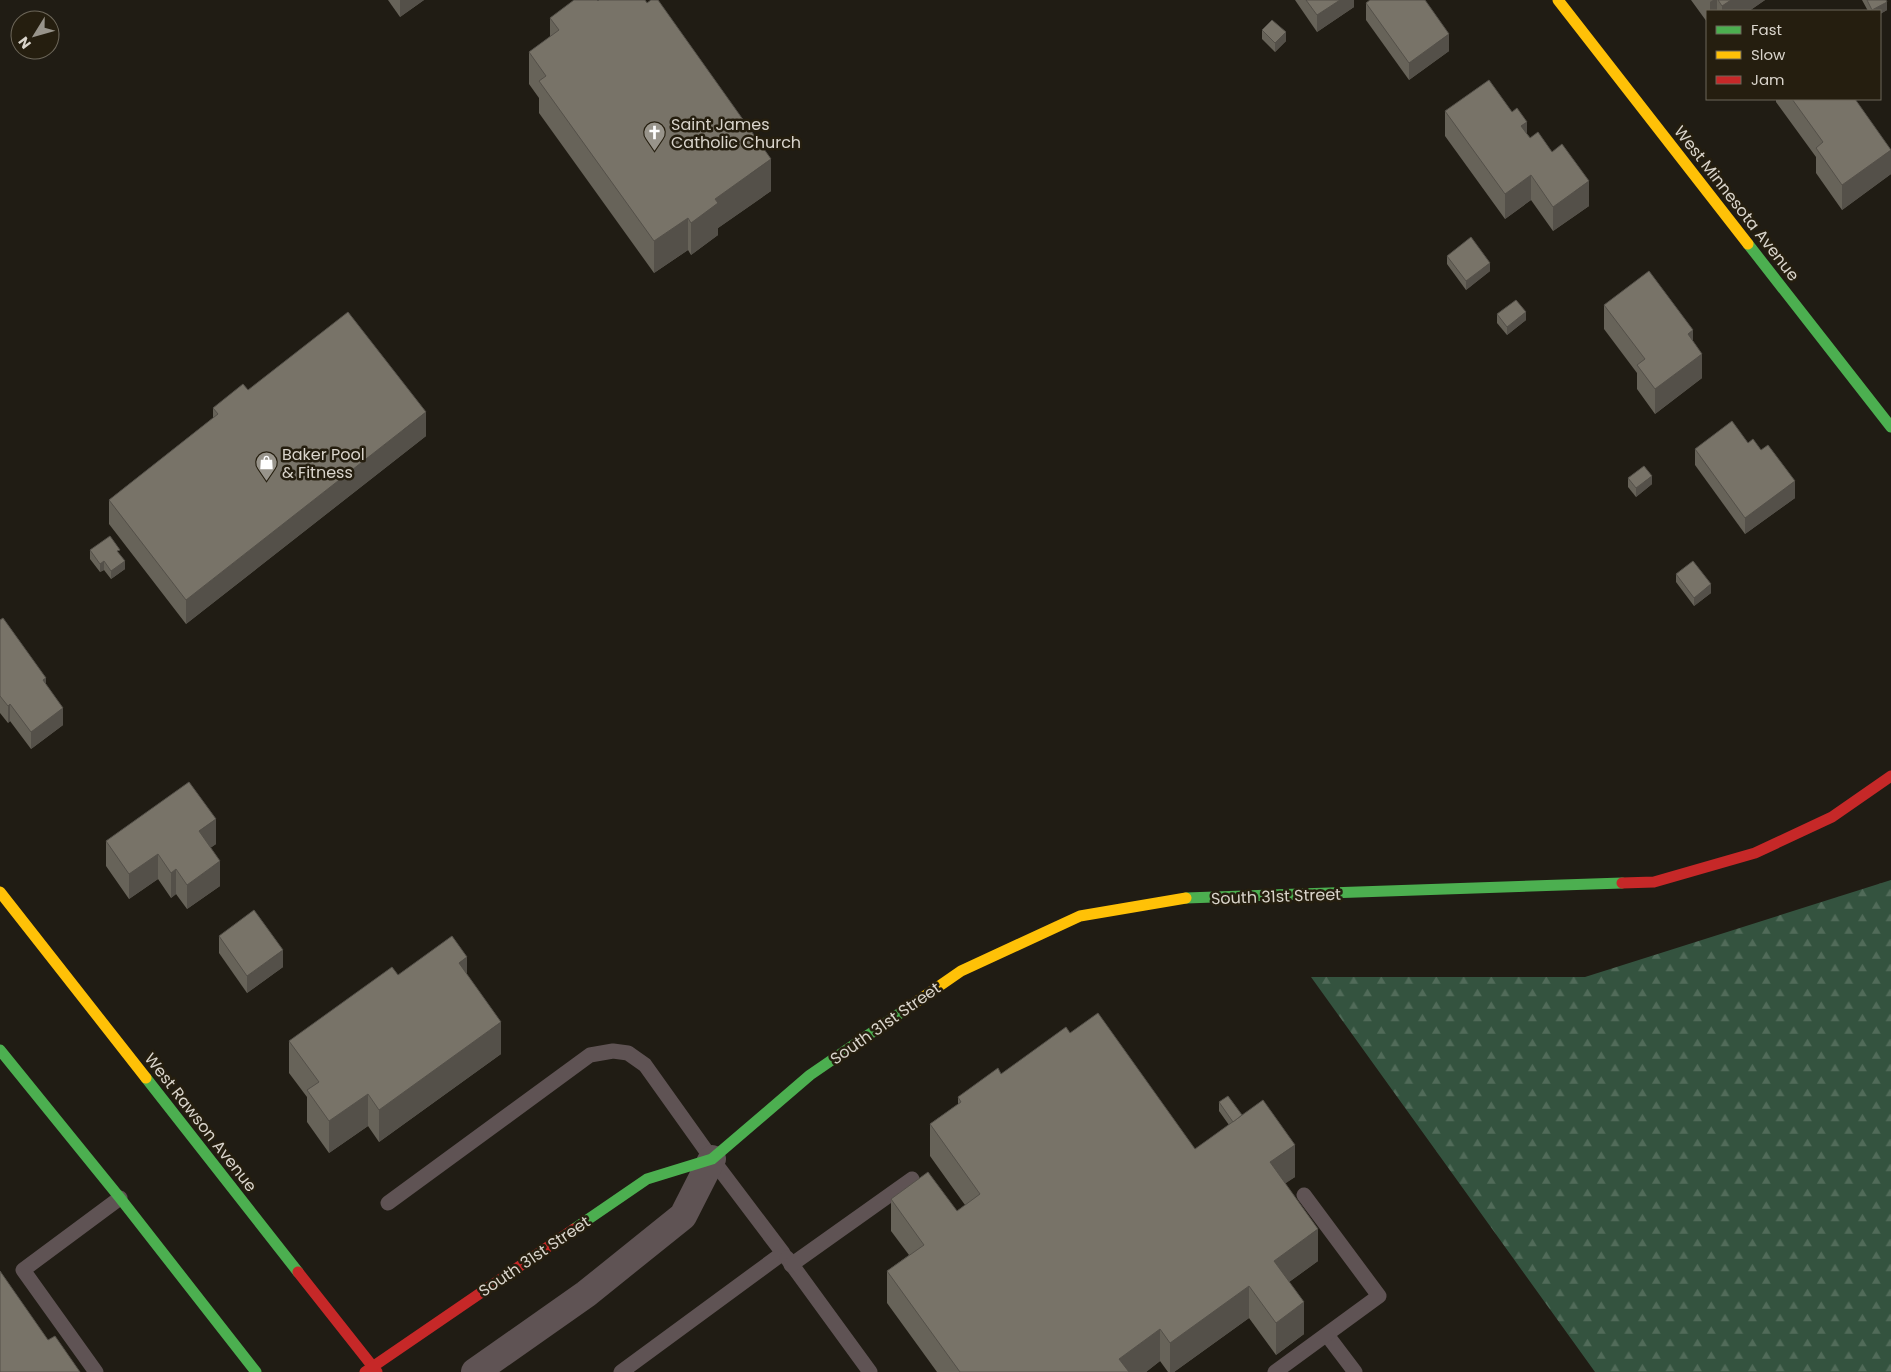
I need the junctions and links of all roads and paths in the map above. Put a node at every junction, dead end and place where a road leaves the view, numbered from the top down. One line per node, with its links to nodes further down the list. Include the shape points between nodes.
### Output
1 (1558, 0): 2 (street, West Minnesota Avenue)
2 (1891, 427)
3 (1891, 776): 6 (street, South 31st Street, via 1832,817 1755,853 1654,882 1187,898 1080,916 961,971 810,1075)
4 (0, 892): 13 (street, West Rawson Avenue)
5 (0, 1050): 9 (street)
6 (712, 1158): 10 (lane, via 645,1065 628,1053 612,1051 590,1055); 11 (lane); 13 (street, South 31st Street, via 646,1179); 16 (street, South 31st Street, via 684,1216 586,1294)
7 (912, 1179): 11 (lane)
8 (1304, 1195): 12 (lane, via 1379,1296)
9 (120, 1198): 14 (lane, via 23,1270); 15 (street)
10 (388, 1203)
11 (787, 1259): 17 (lane); 18 (lane)
12 (1327, 1335): 19 (lane); 20 (lane)
13 (372, 1370)
14 (96, 1372)
15 (256, 1372)
16 (475, 1372)
17 (621, 1372)
18 (870, 1372)
19 (1275, 1372)
20 (1355, 1372)

